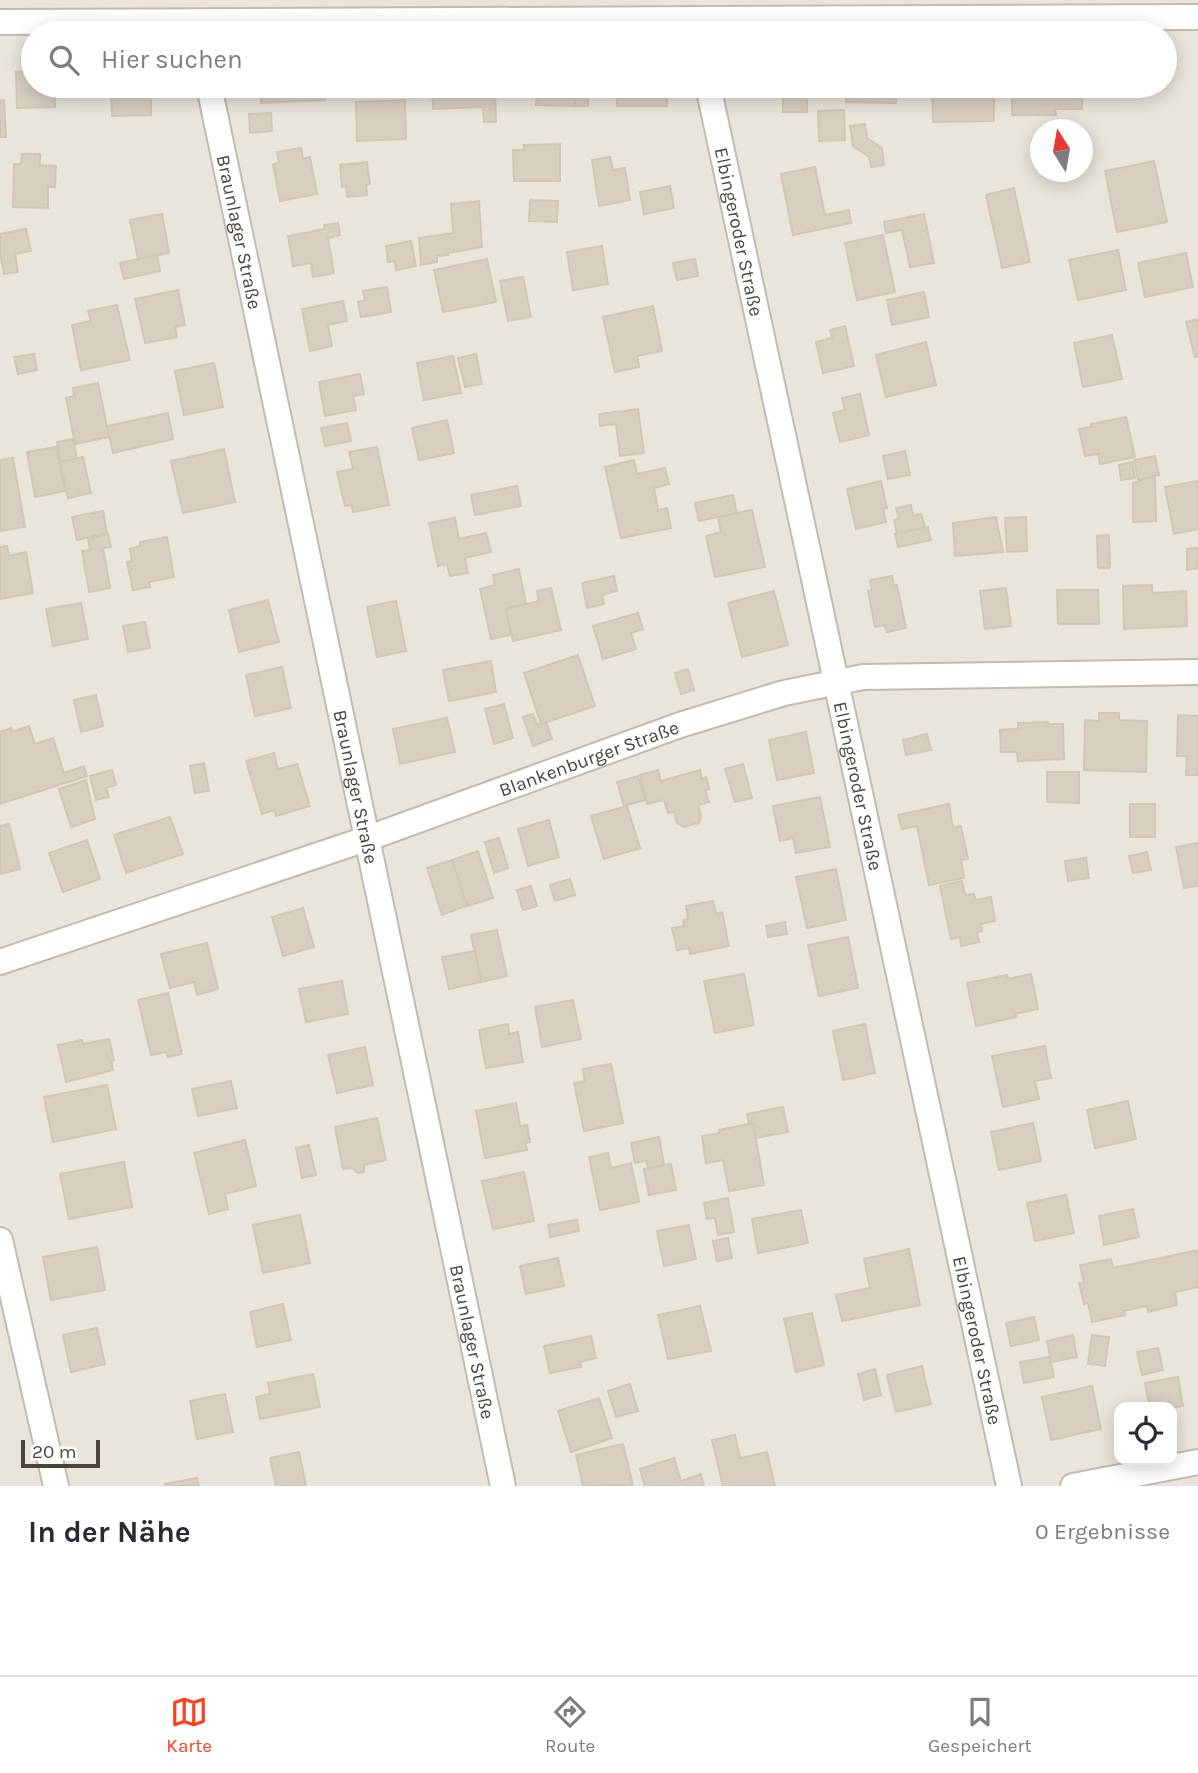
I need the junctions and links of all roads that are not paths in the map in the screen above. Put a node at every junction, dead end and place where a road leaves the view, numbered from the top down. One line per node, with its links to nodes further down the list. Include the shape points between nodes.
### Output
1 (693, 17): 2 (street); 3 (street)
2 (1198, 17)
3 (495, 21)
4 (0, 22): 5 (street)
5 (21, 23)
6 (212, 98): 10 (street, Braunlager Straße)
7 (711, 98): 9 (street, Elbingeroder Straße)
8 (1198, 672): 9 (street, Blankenburger Straße)
9 (837, 681): 10 (street, Blankenburger Straße, via 784,692 680,725); 16 (street, Elbingeroder Straße)
10 (366, 839): 11 (street, Blankenburger Straße); 15 (street, Braunlager Straße)
11 (0, 962)
12 (0, 1240): 14 (street)
13 (1198, 1462): 17 (street)
14 (56, 1486)
15 (503, 1486)
16 (1009, 1486)
17 (1073, 1486)

